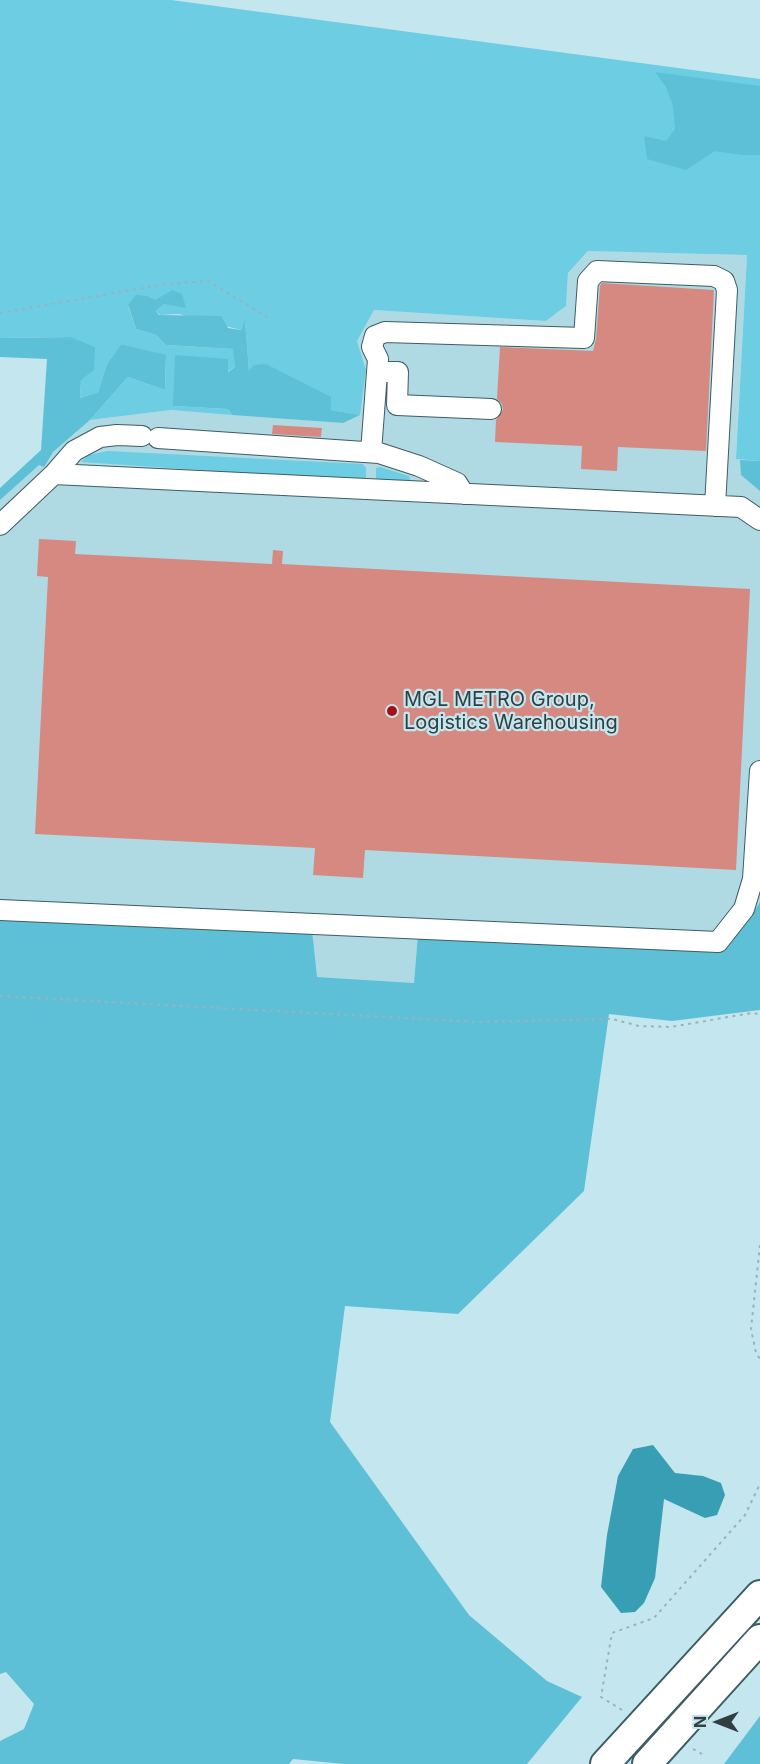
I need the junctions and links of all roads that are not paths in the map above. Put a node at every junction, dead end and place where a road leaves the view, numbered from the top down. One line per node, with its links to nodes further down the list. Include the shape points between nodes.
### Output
1 (377, 372): 2 (lane, via 398,372 397,405); 3 (lane); 6 (lane, via 378,359 372,347 375,336 385,333 584,338 588,281 597,271 714,276 724,281 727,290)
2 (491, 409)
3 (371, 452): 4 (lane, via 117,435 100,437 74,452); 5 (lane, via 458,483)
4 (54, 474): 5 (lane); 8 (lane)
5 (464, 494): 6 (lane)
6 (715, 506): 7 (lane, via 741,507)
7 (760, 520)
8 (0, 525)
9 (760, 771): 10 (lane, via 753,879 744,909 718,942)
10 (0, 910)
11 (760, 1594): 13 (highway)
12 (760, 1639): 14 (highway)
13 (605, 1764)
14 (647, 1764)

